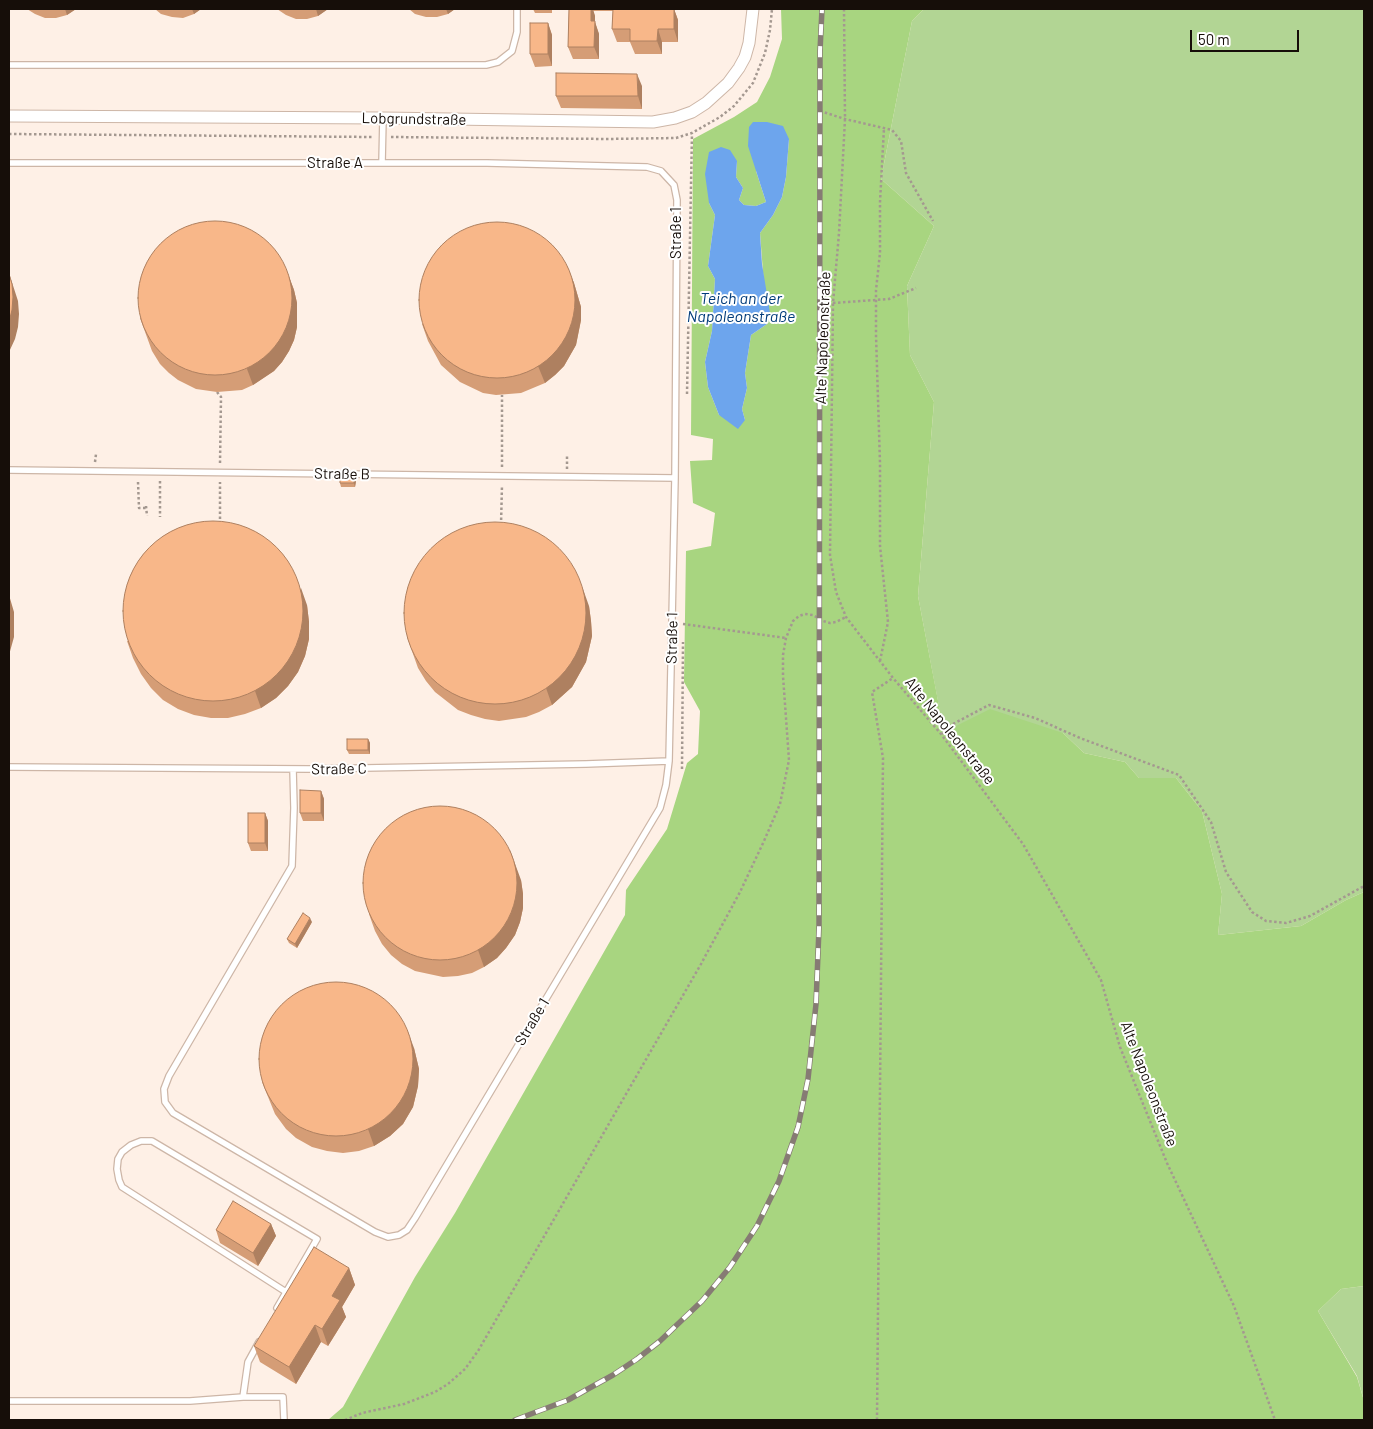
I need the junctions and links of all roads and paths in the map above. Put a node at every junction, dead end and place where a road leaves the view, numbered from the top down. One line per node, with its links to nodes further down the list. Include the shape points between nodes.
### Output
1 (517, 9): 4 (lane, via 517,32 512,51 498,62 486,65)
2 (754, 9): 7 (street, Lobgrundstraße, via 745,56 734,75 706,103 675,118 653,122)
3 (844, 9): 8 (path, Alte Napoleonstraße)
4 (9, 65)
5 (820, 111): 8 (path)
6 (9, 116): 7 (street, Lobgrundstraße)
7 (383, 118): 11 (lane)
8 (845, 119): 9 (path); 16 (path, Alte Napoleonstraße)
9 (884, 128): 13 (path, via 892,130 901,141 906,173); 15 (path)
10 (9, 163): 11 (lane, Straße A)
11 (382, 163): 12 (lane, Straße A, via 647,167)
12 (661, 171): 27 (lane, Straße 1, via 674,185 677,200)
13 (933, 221)
14 (916, 288): 15 (path, via 889,299)
15 (876, 300): 16 (path); 38 (path, via 880,546 888,622)
16 (833, 303): 35 (path, Alte Napoleonstraße, via 830,555 836,592)
17 (217, 392): 21 (path, via 221,397)
18 (502, 395): 24 (path)
19 (96, 454): 22 (path)
20 (567, 455): 23 (path)
21 (220, 460)
22 (95, 465)
23 (567, 465)
24 (502, 466)
25 (9, 470): 27 (lane, Straße B)
26 (160, 477): 32 (path)
27 (675, 478): 41 (lane, Straße 1)
28 (220, 484): 33 (path)
29 (502, 487): 34 (path)
30 (138, 489): 31 (path, via 139,508 146,507)
31 (146, 516)
32 (160, 517)
33 (220, 530)
34 (502, 531)
35 (846, 617): 37 (path, via 830,623 809,614 799,616 793,621); 38 (path, Alte Napoleonstraße)
36 (683, 624): 37 (path)
37 (786, 638): 51 (path, via 783,676 789,760 780,804 740,892 701,964 474,1357 448,1384 435,1392)
38 (880, 661): 39 (path, Alte Napoleonstraße)
39 (893, 678): 40 (path, Alte Napoleonstraße); 52 (path, via 872,692 884,758)
40 (941, 734): 44 (path, via 951,725 989,705 1035,718 1180,774 1211,822 1226,872 1252,912 1266,921 1286,922 1310,916); 53 (path, Alte Napoleonstraße, via 1024,844 1101,980 1120,1047 1167,1163 1234,1306)
41 (669, 760): 43 (lane, Straße C); 43 (lane, Straße 1, via 666,785 655,817 415,1218 407,1230 388,1237 173,1113 165,1102 164,1089 169,1076 292,866)
42 (9, 767): 43 (lane, Straße C)
43 (292, 769)
44 (1364, 886)
45 (286, 1292): 45 (lane, via 317,1239 152,1141 136,1143 122,1152 117,1169 122,1188); 46 (lane)
46 (272, 1318)
47 (262, 1336): 48 (lane, via 248,1362)
48 (243, 1397): 49 (lane, via 190,1401); 50 (lane, via 283,1397)
49 (9, 1401)
50 (284, 1420)
51 (344, 1420)
52 (877, 1420)
53 (1275, 1420)

